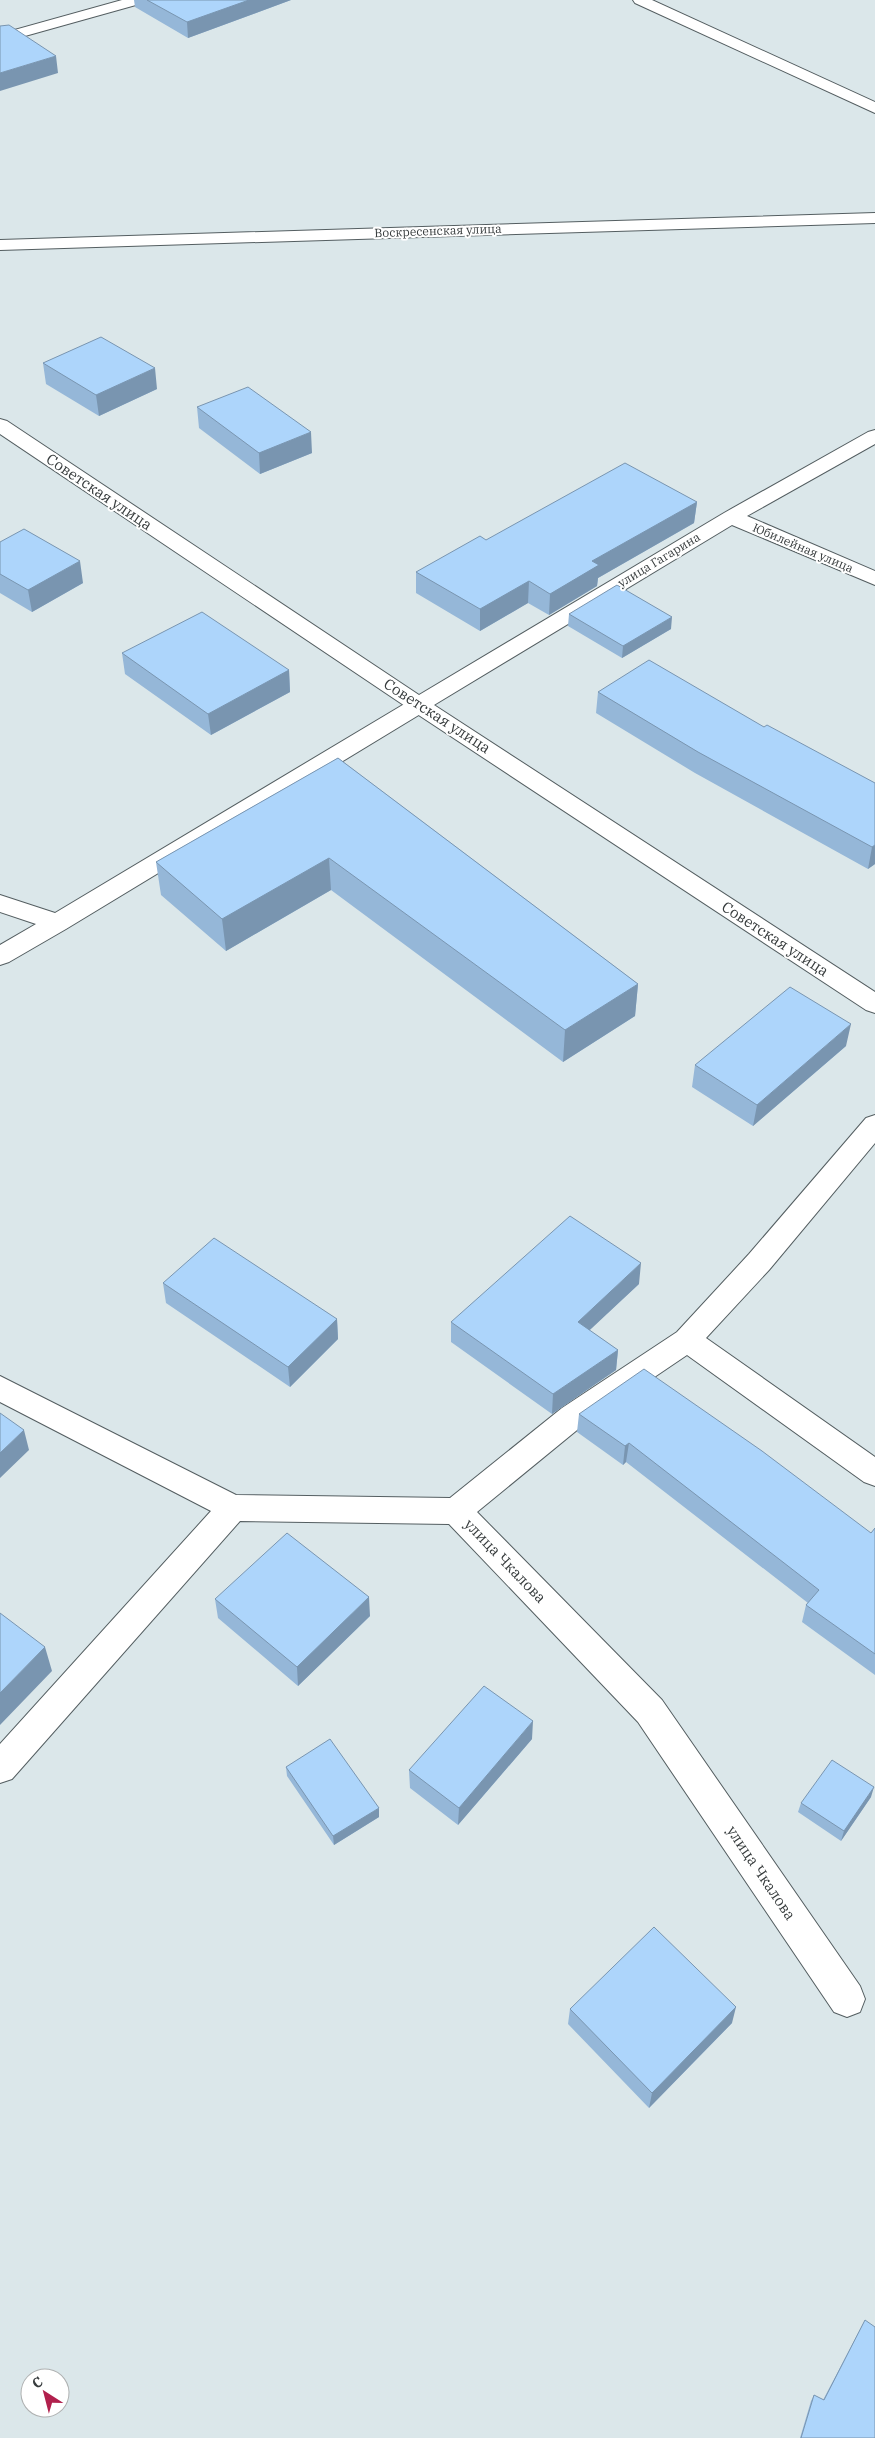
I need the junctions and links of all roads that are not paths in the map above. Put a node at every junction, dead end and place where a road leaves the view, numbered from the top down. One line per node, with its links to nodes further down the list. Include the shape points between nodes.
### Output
1 (138, 0): 3 (street)
2 (640, 0): 4 (street)
3 (0, 40)
4 (875, 108)
5 (875, 218): 6 (street, Воскресенская улица)
6 (0, 245)
7 (0, 426): 11 (street, Советская улица)
8 (875, 436): 9 (street, улица Гагарина)
9 (731, 517): 10 (street, Юбилейная улица); 11 (street, улица Гагарина)
10 (875, 579)
11 (419, 705): 13 (street, улица Гагарина); 15 (street, Советская улица)
12 (0, 903): 13 (street)
13 (57, 923): 14 (street, улица Гагарина)
14 (0, 956)
15 (875, 1004)
16 (875, 1125): 17 (street, улица Чкалова, via 759,1262)
17 (687, 1340): 19 (street); 21 (street, улица Чкалова, via 572,1417)
18 (0, 1388): 20 (street)
19 (875, 1473)
20 (233, 1508): 21 (street); 22 (street)
21 (456, 1511): 23 (street, улица Чкалова, via 650,1711)
22 (0, 1768)
23 (847, 1999)

